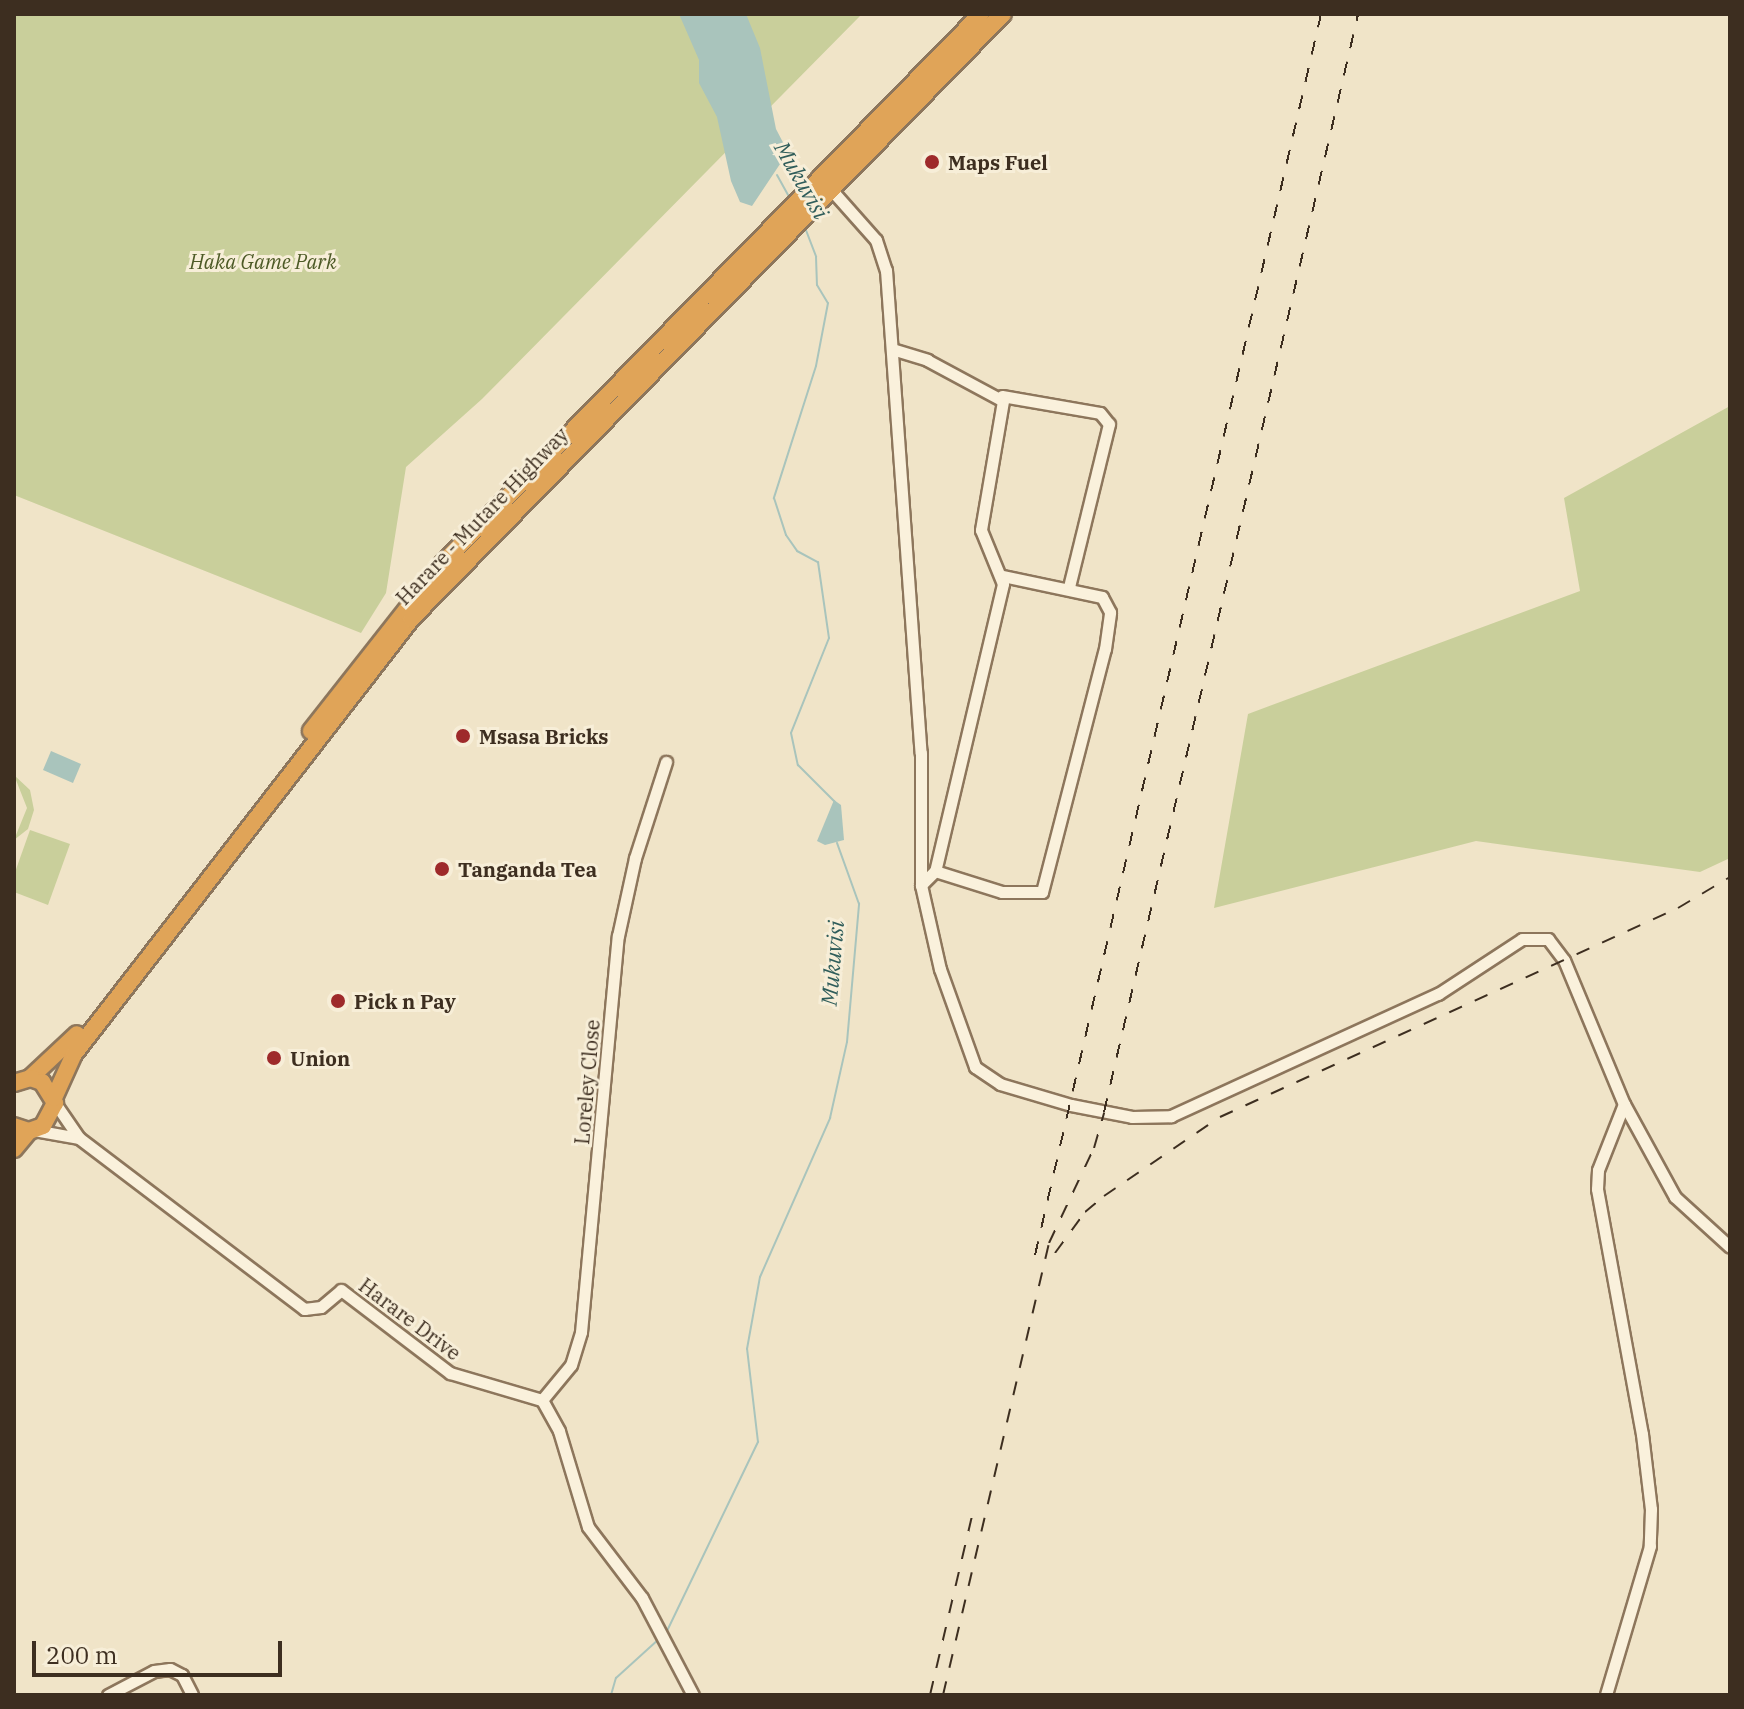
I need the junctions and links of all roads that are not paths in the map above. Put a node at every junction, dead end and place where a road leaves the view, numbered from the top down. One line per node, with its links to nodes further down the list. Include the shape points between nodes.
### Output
1 (981, 14): 3 (highway, Harare - Mutare Highway)
2 (1003, 14): 3 (highway, Harare - Mutare Highway)
3 (827, 186): 4 (highway, Harare - Mutare Highway); 5 (street, via 881,248)
4 (797, 213): 12 (highway, Harare - Mutare Highway, via 443,563 67,1046); 13 (highway, Harare - Mutare Highway, via 411,619 74,1054)
5 (892, 349): 6 (street); 11 (street, via 921,753)
6 (1002, 396): 7 (street, via 981,530); 8 (street, via 1100,413 1109,424)
7 (1002, 576): 8 (street); 10 (street)
8 (1069, 587): 10 (street, via 1102,597 1109,605 1110,621 1045,888 1032,896 1002,892)
9 (666, 762): 19 (street, Loreley Close, via 635,858 618,936 581,1332 571,1365)
10 (935, 871): 11 (street)
11 (921, 885): 14 (street, via 940,969 971,1059 1000,1084 1132,1117 1191,1110 1438,994 1522,939 1538,936 1556,945 1564,960)
12 (22, 1080): 13 (highway, via 42,1082)
13 (54, 1100): 15 (highway, Harare - Mutare Highway, via 49,1120); 16 (street, Harare Drive)
14 (1624, 1104): 18 (street, via 1675,1197); 23 (street, via 1598,1170 1597,1189 1642,1434 1650,1546)
15 (26, 1129): 16 (street, Harare Drive); 17 (highway)
16 (79, 1138): 19 (street, Harare Drive, via 304,1309 321,1307 341,1290 450,1373)
17 (14, 1149)
18 (1730, 1247)
19 (542, 1400): 22 (street, via 559,1431 588,1527 655,1621)
20 (108, 1695): 21 (street, via 154,1671 170,1669 182,1675)
21 (192, 1695)
22 (693, 1695)
23 (1606, 1695)

